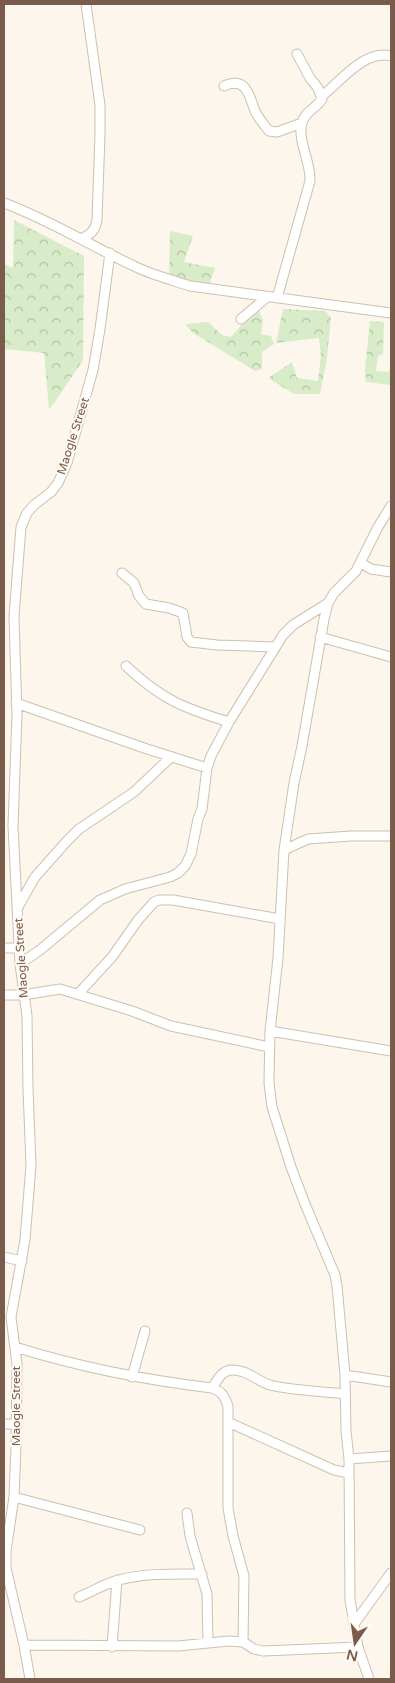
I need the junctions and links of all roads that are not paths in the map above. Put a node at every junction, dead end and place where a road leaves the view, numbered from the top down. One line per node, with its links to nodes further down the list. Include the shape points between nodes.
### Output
1 (86, 4): 8 (street, via 100,105)
2 (297, 54): 5 (street)
3 (391, 56): 5 (street, via 382,54 366,59)
4 (224, 86): 6 (street, via 237,84 246,88 260,120 269,131 277,132)
5 (322, 96): 6 (street, via 321,102)
6 (302, 123): 13 (street, via 310,181)
7 (4, 203): 9 (street)
8 (95, 229): 9 (street); 10 (street)
9 (81, 239): 10 (street)
10 (99, 248): 11 (street)
11 (110, 253): 12 (street, via 154,274 190,286); 25 (street, Maogle Street, via 93,370 67,463 58,483 27,513 21,527 14,616)
12 (267, 297): 13 (street); 15 (street)
13 (277, 298): 14 (street)
14 (391, 313)
15 (241, 319)
16 (391, 506): 17 (street)
17 (361, 563): 18 (street, via 372,569); 20 (street)
18 (391, 572)
19 (122, 573): 22 (street, via 134,583 146,604 183,613 191,642)
20 (328, 603): 21 (street); 22 (street, via 293,625)
21 (320, 637): 23 (street); 30 (street)
22 (274, 647): 26 (street)
23 (391, 656)
24 (126, 666): 26 (street, via 178,705)
25 (16, 703): 27 (street); 31 (street, Maogle Street, via 13,826)
26 (229, 722): 28 (street, via 215,745)
27 (171, 757): 28 (street); 31 (street, via 134,792 66,841 36,876)
28 (207, 768): 35 (street, via 202,809 191,854 178,874 125,889 100,900)
29 (391, 836): 30 (street, via 308,839)
30 (284, 850): 32 (street)
31 (18, 907): 34 (street, Maogle Street)
32 (280, 918): 36 (street, via 159,900 138,920 112,957); 39 (street)
33 (4, 948): 34 (street)
34 (20, 948): 35 (street, Maogle Street)
35 (20, 964): 38 (street, Maogle Street)
36 (78, 994): 38 (street, via 54,989); 40 (street, via 171,1026)
37 (4, 995): 38 (street)
38 (23, 995): 43 (street, Maogle Street, via 27,1016 31,1188)
39 (270, 1031): 40 (street); 41 (street)
40 (269, 1047): 46 (street, via 272,1107 305,1204 335,1275)
41 (391, 1051)
42 (4, 1257): 43 (street)
43 (22, 1261): 45 (street, Maogle Street, via 11,1317)
44 (145, 1330): 47 (street)
45 (15, 1347): 47 (street); 53 (street, Maogle Street)
46 (345, 1375): 48 (street); 50 (street)
47 (132, 1377): 49 (street)
48 (391, 1382)
49 (212, 1388): 50 (street, via 222,1373 229,1370 242,1371 272,1386); 51 (street, via 224,1395)
50 (345, 1394): 55 (street)
51 (228, 1422): 56 (street); 66 (street, via 228,1508 244,1576)
52 (4, 1424): 53 (street)
53 (16, 1424): 57 (street, Maogle Street)
54 (391, 1456): 55 (street)
55 (349, 1459): 56 (street)
56 (349, 1474): 65 (street, via 350,1600)
57 (14, 1497): 59 (street, Maogle Street); 60 (street)
58 (187, 1513): 62 (street, via 190,1536)
59 (6, 1526): 68 (street, Maogle Street, via 6,1568)
60 (140, 1530)
61 (391, 1573): 65 (street)
62 (202, 1574): 63 (street); 67 (street, via 207,1594)
63 (117, 1580): 64 (street); 69 (street)
64 (79, 1597)
65 (354, 1624): 70 (street)
66 (244, 1642): 67 (street); 70 (street, via 262,1651)
67 (208, 1643): 69 (street)
68 (24, 1645): 69 (street); 71 (street, Maogle Street)
69 (112, 1647)
70 (358, 1647): 72 (street)
71 (30, 1679)
72 (369, 1679)

